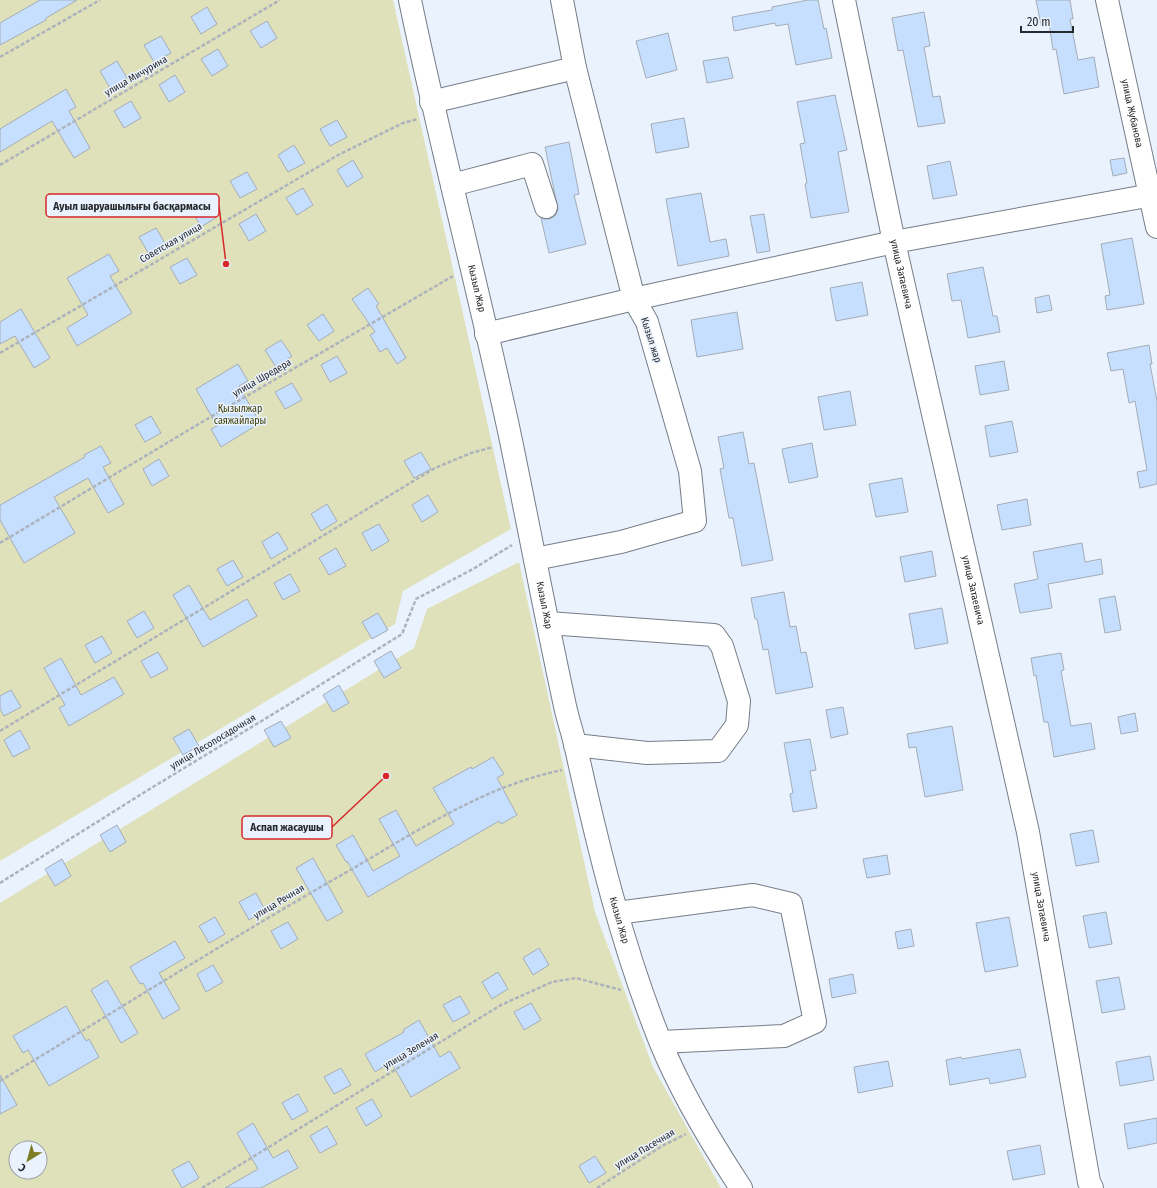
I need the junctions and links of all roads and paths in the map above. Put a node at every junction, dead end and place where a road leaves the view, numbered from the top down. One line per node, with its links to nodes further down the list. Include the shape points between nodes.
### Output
1 (100, 0): 7 (path)
2 (280, 0): 10 (path, улица Мичурина)
3 (410, 0): 9 (street, Кызыл Жар)
4 (562, 0): 8 (street, Кызыл жар)
5 (844, 0): 15 (street, улица Затаевича)
6 (1107, 0): 12 (street, улица Жубанова)
7 (0, 57)
8 (575, 68): 9 (street); 17 (street, Кызыл жар)
9 (431, 102): 11 (street, Кызыл Жар); 19 (path, Советская улица, via 421,119 403,123 340,154)
10 (0, 165)
11 (452, 185): 13 (street, via 532,164); 16 (street, Кызыл Жар)
12 (1153, 195): 14 (street, улица Жубанова); 15 (street)
13 (546, 207)
14 (1157, 227)
15 (894, 242): 17 (street); 33 (street, улица Затаевича, via 1028,832)
16 (471, 266): 18 (street, Кызыл Жар); 22 (path, улица Шредера)
17 (634, 298): 18 (street); 23 (street, Кызыл жар, via 647,322 690,471 695,521 621,542)
18 (486, 334): 20 (street, Кызыл Жар)
19 (0, 353)
20 (511, 442): 21 (street, Кызыл Жар); 25 (path, via 471,452 435,468)
21 (530, 535): 23 (street, Кызыл Жар); 27 (path, улица Лесопосадочная, via 416,599 402,634)
22 (0, 543)
23 (535, 559): 24 (street, Кызыл Жар)
24 (548, 623): 26 (street, Кызыл Жар); 26 (street, via 714,635 722,646 739,701 737,725 718,751)
25 (0, 731)
26 (577, 756): 28 (street, Кызыл Жар); 31 (path, улица Речная, via 546,773 478,798 427,826 281,909)
27 (0, 883)
28 (617, 913): 29 (street, Кызыл Жар); 30 (street, via 753,895 791,904 815,1022 784,1036)
29 (643, 994): 30 (street, Кызыл Жар); 34 (path, улица Зеленая, via 576,978 552,982 501,1005)
30 (661, 1042): 32 (street, Кызыл Жар)
31 (0, 1081)
32 (702, 1125): 35 (path, улица Пасечная, via 662,1146); 36 (street, Кызыл Жар)
33 (1090, 1185)
34 (202, 1188)
35 (597, 1188)
36 (741, 1188)

